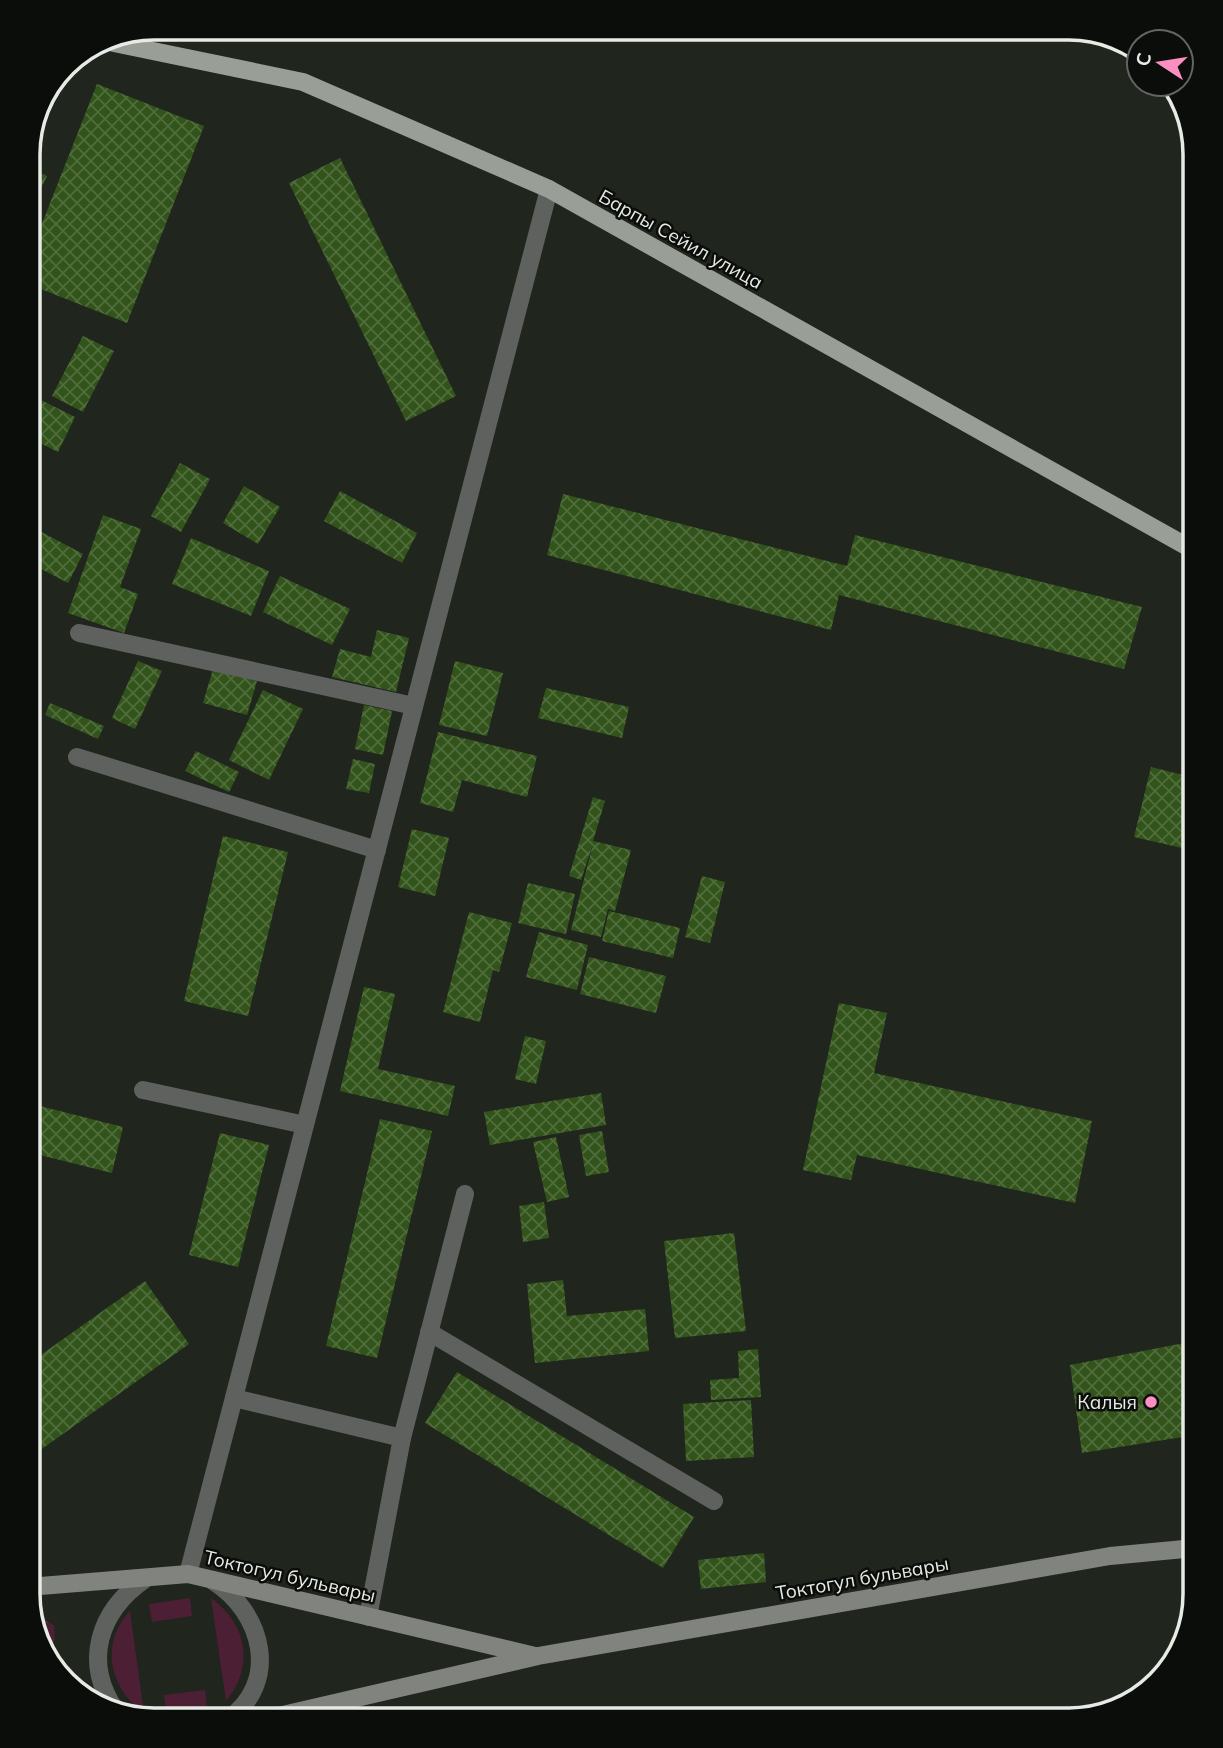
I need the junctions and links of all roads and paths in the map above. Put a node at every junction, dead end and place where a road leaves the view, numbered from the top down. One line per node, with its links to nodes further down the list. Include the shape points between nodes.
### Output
1 (123, 45): 2 (main road, Барпы Сейил улица, via 303,82)
2 (549, 189): 3 (main road, Барпы Сейил улица); 5 (street)
3 (1183, 544)
4 (79, 633): 5 (street)
5 (414, 706): 7 (street)
6 (77, 757): 7 (street)
7 (377, 850): 9 (street)
8 (144, 1090): 9 (street)
9 (305, 1125): 12 (street)
10 (465, 1194): 11 (street)
11 (429, 1332): 13 (street); 14 (street)
12 (234, 1398): 13 (street); 16 (street)
13 (402, 1438): 20 (street)
14 (714, 1501)
15 (1183, 1549): 21 (street, Токтогул бульвары, via 1110,1556)
16 (188, 1574): 17 (street, Токтогул бульвары); 18 (street, Токтогул бульвары)
17 (145, 1579): 19 (street, Токтогул бульвары); 22 (street, via 114,1606 101,1630 98,1657)
18 (213, 1581): 20 (street, Токтогул бульвары); 23 (street, via 236,1597 251,1617 259,1642 259,1668 250,1693)
19 (40, 1586)
20 (368, 1617): 21 (street, Токтогул бульвары)
21 (538, 1656): 24 (street, Токтогул бульвары)
22 (110, 1698)
23 (237, 1708)
24 (313, 1708)

